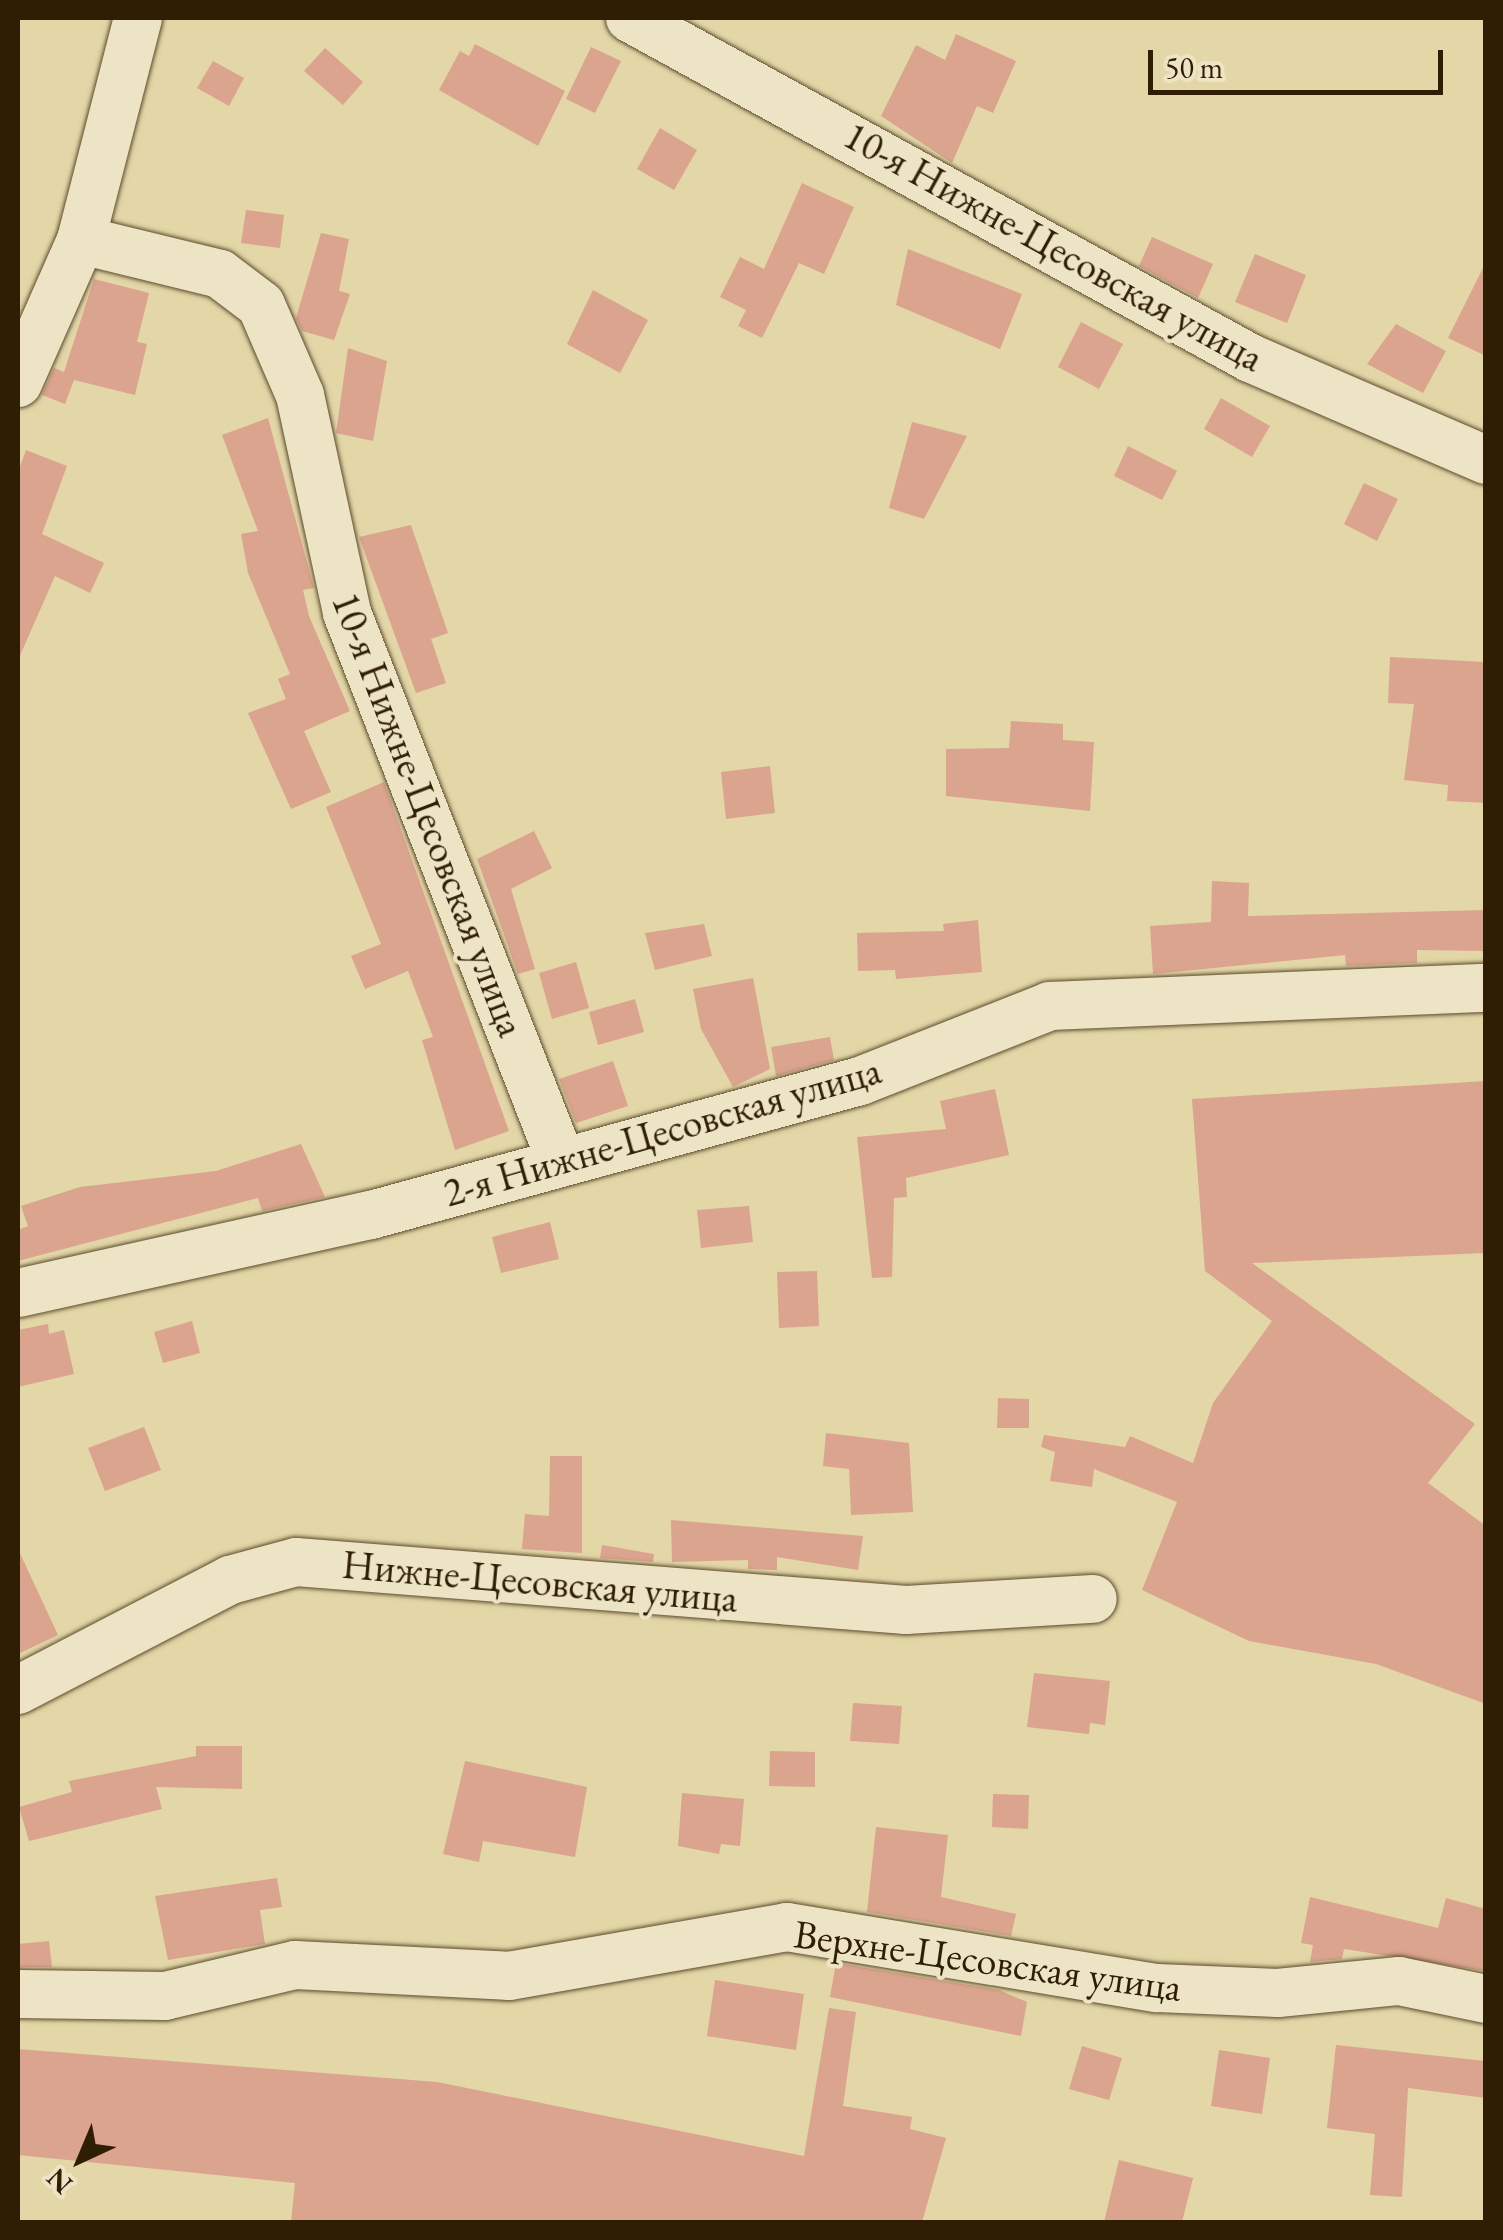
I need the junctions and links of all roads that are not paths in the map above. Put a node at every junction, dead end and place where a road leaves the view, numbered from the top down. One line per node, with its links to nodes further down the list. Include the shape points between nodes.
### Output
1 (138, 18): 3 (street)
2 (630, 18): 5 (street, 10-я Нижне-Цесовская улица, via 1250,358)
3 (82, 240): 4 (street); 7 (street, 10-я Нижне-Цесовская улица, via 220,274 262,306 300,394 347,613)
4 (18, 383)
5 (1486, 460)
6 (1486, 988): 7 (street, 2-я Нижне-Цесовская улица, via 1050,1006 860,1081)
7 (561, 1161): 8 (street, 2-я Нижне-Цесовская улица)
8 (18, 1294)
9 (1093, 1599): 10 (street, Нижне-Цесовская улица, via 906,1610 296,1562 230,1580)
10 (18, 1690)
11 (18, 1994): 12 (street, Верхне-Цесовская улица, via 138,1999 295,1965 509,1976 787,1927 942,1946 1125,1985 1278,1993 1398,1981)
12 (1486, 1999)

